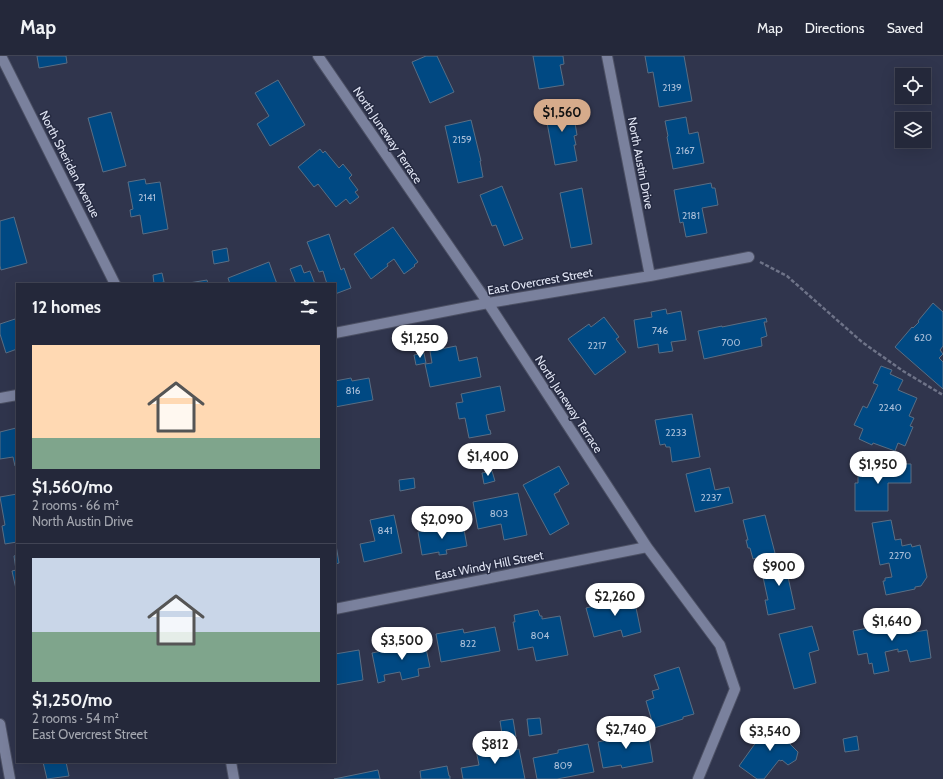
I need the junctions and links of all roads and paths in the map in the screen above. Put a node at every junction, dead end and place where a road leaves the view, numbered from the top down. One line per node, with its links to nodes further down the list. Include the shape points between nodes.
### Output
1 (1, 56): 6 (street, North Sheridan Avenue)
2 (318, 56): 7 (street, North Juneway Terrace)
3 (607, 56): 5 (street, North Austin Drive)
4 (749, 257): 5 (street, East Overcrest Street); 10 (path, via 779,270 862,342)
5 (650, 276): 7 (street, East Overcrest Street)
6 (114, 283)
7 (488, 303): 8 (street, East Overcrest Street); 12 (street, North Juneway Terrace)
8 (336, 333)
9 (16, 395): 11 (street)
10 (943, 395)
11 (0, 398)
12 (647, 547): 13 (street, East Windy Hill Street); 18 (street, North Juneway Terrace, via 720,645 735,689)
13 (336, 609)
14 (0, 724): 16 (street)
15 (231, 763): 17 (street)
16 (10, 779)
17 (234, 779)
18 (698, 779)

